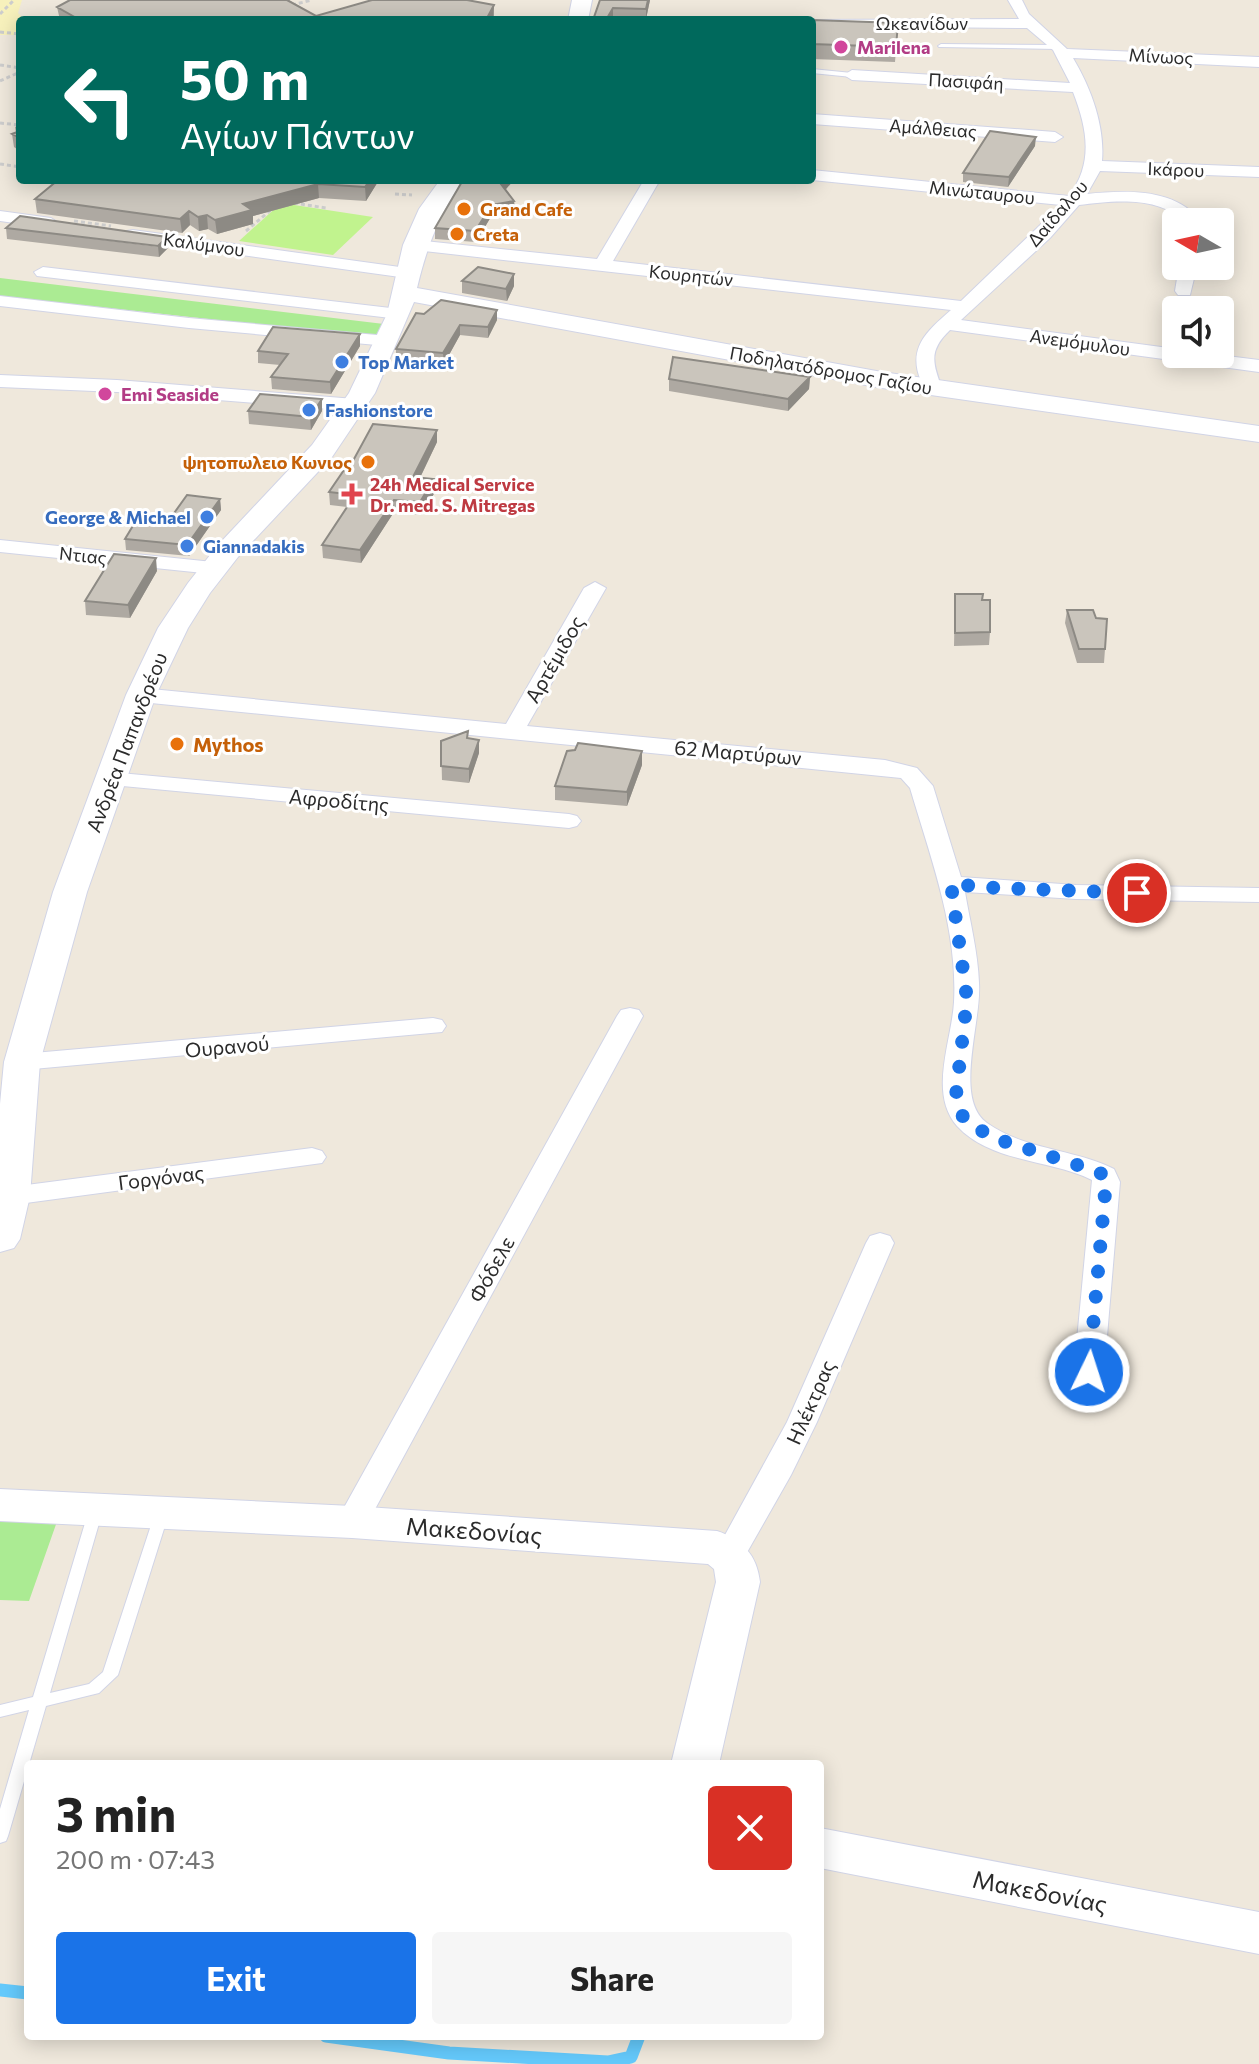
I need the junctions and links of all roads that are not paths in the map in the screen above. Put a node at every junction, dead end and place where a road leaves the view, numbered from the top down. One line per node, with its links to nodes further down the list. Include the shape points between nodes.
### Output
1 (1015, 0): 3 (street, Δαίδαλου)
2 (816, 22): 3 (street, Ωκεανίδων)
3 (1031, 24): 5 (street, Δαίδαλου)
4 (941, 46): 5 (lane)
5 (1060, 50): 6 (street, Μίνωος); 9 (street, Δαίδαλου)
6 (1259, 62)
7 (816, 71): 8 (lane)
8 (852, 75): 9 (street, Πασιφάη)
9 (1080, 88): 12 (street, Δαίδαλου, via 1094,137)
10 (816, 119): 11 (street, Αμάλθειας)
11 (1055, 137)
12 (1093, 166): 13 (street, Ικάρου); 17 (street, Δαίδαλου)
13 (1259, 172)
14 (816, 175): 17 (street, Μινώταυρου)
15 (449, 184): 26 (street, Ανδρέα Παπανδρέου, via 431,209)
16 (650, 184): 22 (street)
17 (1072, 201): 18 (street, Μινώταυρου, via 1109,195); 28 (street, Δαίδαλου)
18 (1177, 208)
19 (0, 216): 20 (street)
20 (75, 227)
21 (119, 227): 26 (street, Καλύμνου)
22 (602, 266): 26 (street, Κουρητών); 28 (street, Κουρητών)
23 (43, 272): 26 (street)
24 (1186, 280): 25 (street)
25 (1184, 291)
26 (403, 293): 27 (street, via 189,323); 32 (street, Ποδηλατόδρομος Γαζίου); 33 (street, Ανδρέα Παπανδρέου)
27 (0, 301)
28 (966, 307): 29 (street, Δαίδαλου)
29 (949, 324): 30 (street, Ανεμόμυλου); 32 (street, Δαίδαλου, via 925,348 924,366)
30 (1259, 366)
31 (0, 381): 33 (street)
32 (933, 388): 34 (street, Ποδηλατόδρομος Γαζίου)
33 (355, 405): 36 (street, Ανδρέα Παπανδρέου, via 297,480)
34 (1259, 434)
35 (0, 546): 36 (street, Ντιας)
36 (213, 568): 38 (street, Ανδρέα Παπανδρέου, via 173,628)
37 (595, 588): 39 (street, Αρτέμιδος)
38 (141, 695): 39 (street, 62 Μαρτύρων); 40 (street, Ανδρέα Παπανδρέου)
39 (514, 729): 42 (street, 62 Μαρτύρων, via 909,773 921,786)
40 (109, 779): 41 (street, Αφροδίτης); 46 (street, Ανδρέα Παπανδρέου, via 70,892)
41 (569, 821)
42 (951, 884): 43 (street); 51 (street, 62 Μαρτύρων, via 967,999 956,1095 963,1117 1000,1140 1096,1171 1106,1182)
43 (1259, 895)
44 (630, 1016): 55 (street, Φόδελε)
45 (433, 1026): 46 (street, Ουρανού)
46 (22, 1062): 48 (street, Ανδρέα Παπανδρέου)
47 (312, 1157): 48 (street, Γοργόνας)
48 (11, 1196): 49 (street, Ανδρέα Παπανδρέου)
49 (0, 1239)
50 (880, 1243): 56 (street, Ηλέκτρας, via 802,1422)
51 (1089, 1372)
52 (0, 1505): 53 (street, Μακεδονίας)
53 (96, 1510): 54 (street, Μακεδονίας); 57 (lane)
54 (162, 1513): 55 (street, Μακεδονίας); 57 (lane, via 110,1675 94,1689)
55 (352, 1522): 56 (street, Μακεδονίας, via 694,1544)
56 (730, 1555): 59 (street, via 738,1567 738,1582)
57 (39, 1703): 58 (lane); 60 (lane)
58 (0, 1711)
59 (696, 1760)
60 (0, 1836)
61 (824, 1849): 62 (street, Μακεδονίας)
62 (1259, 1933)

